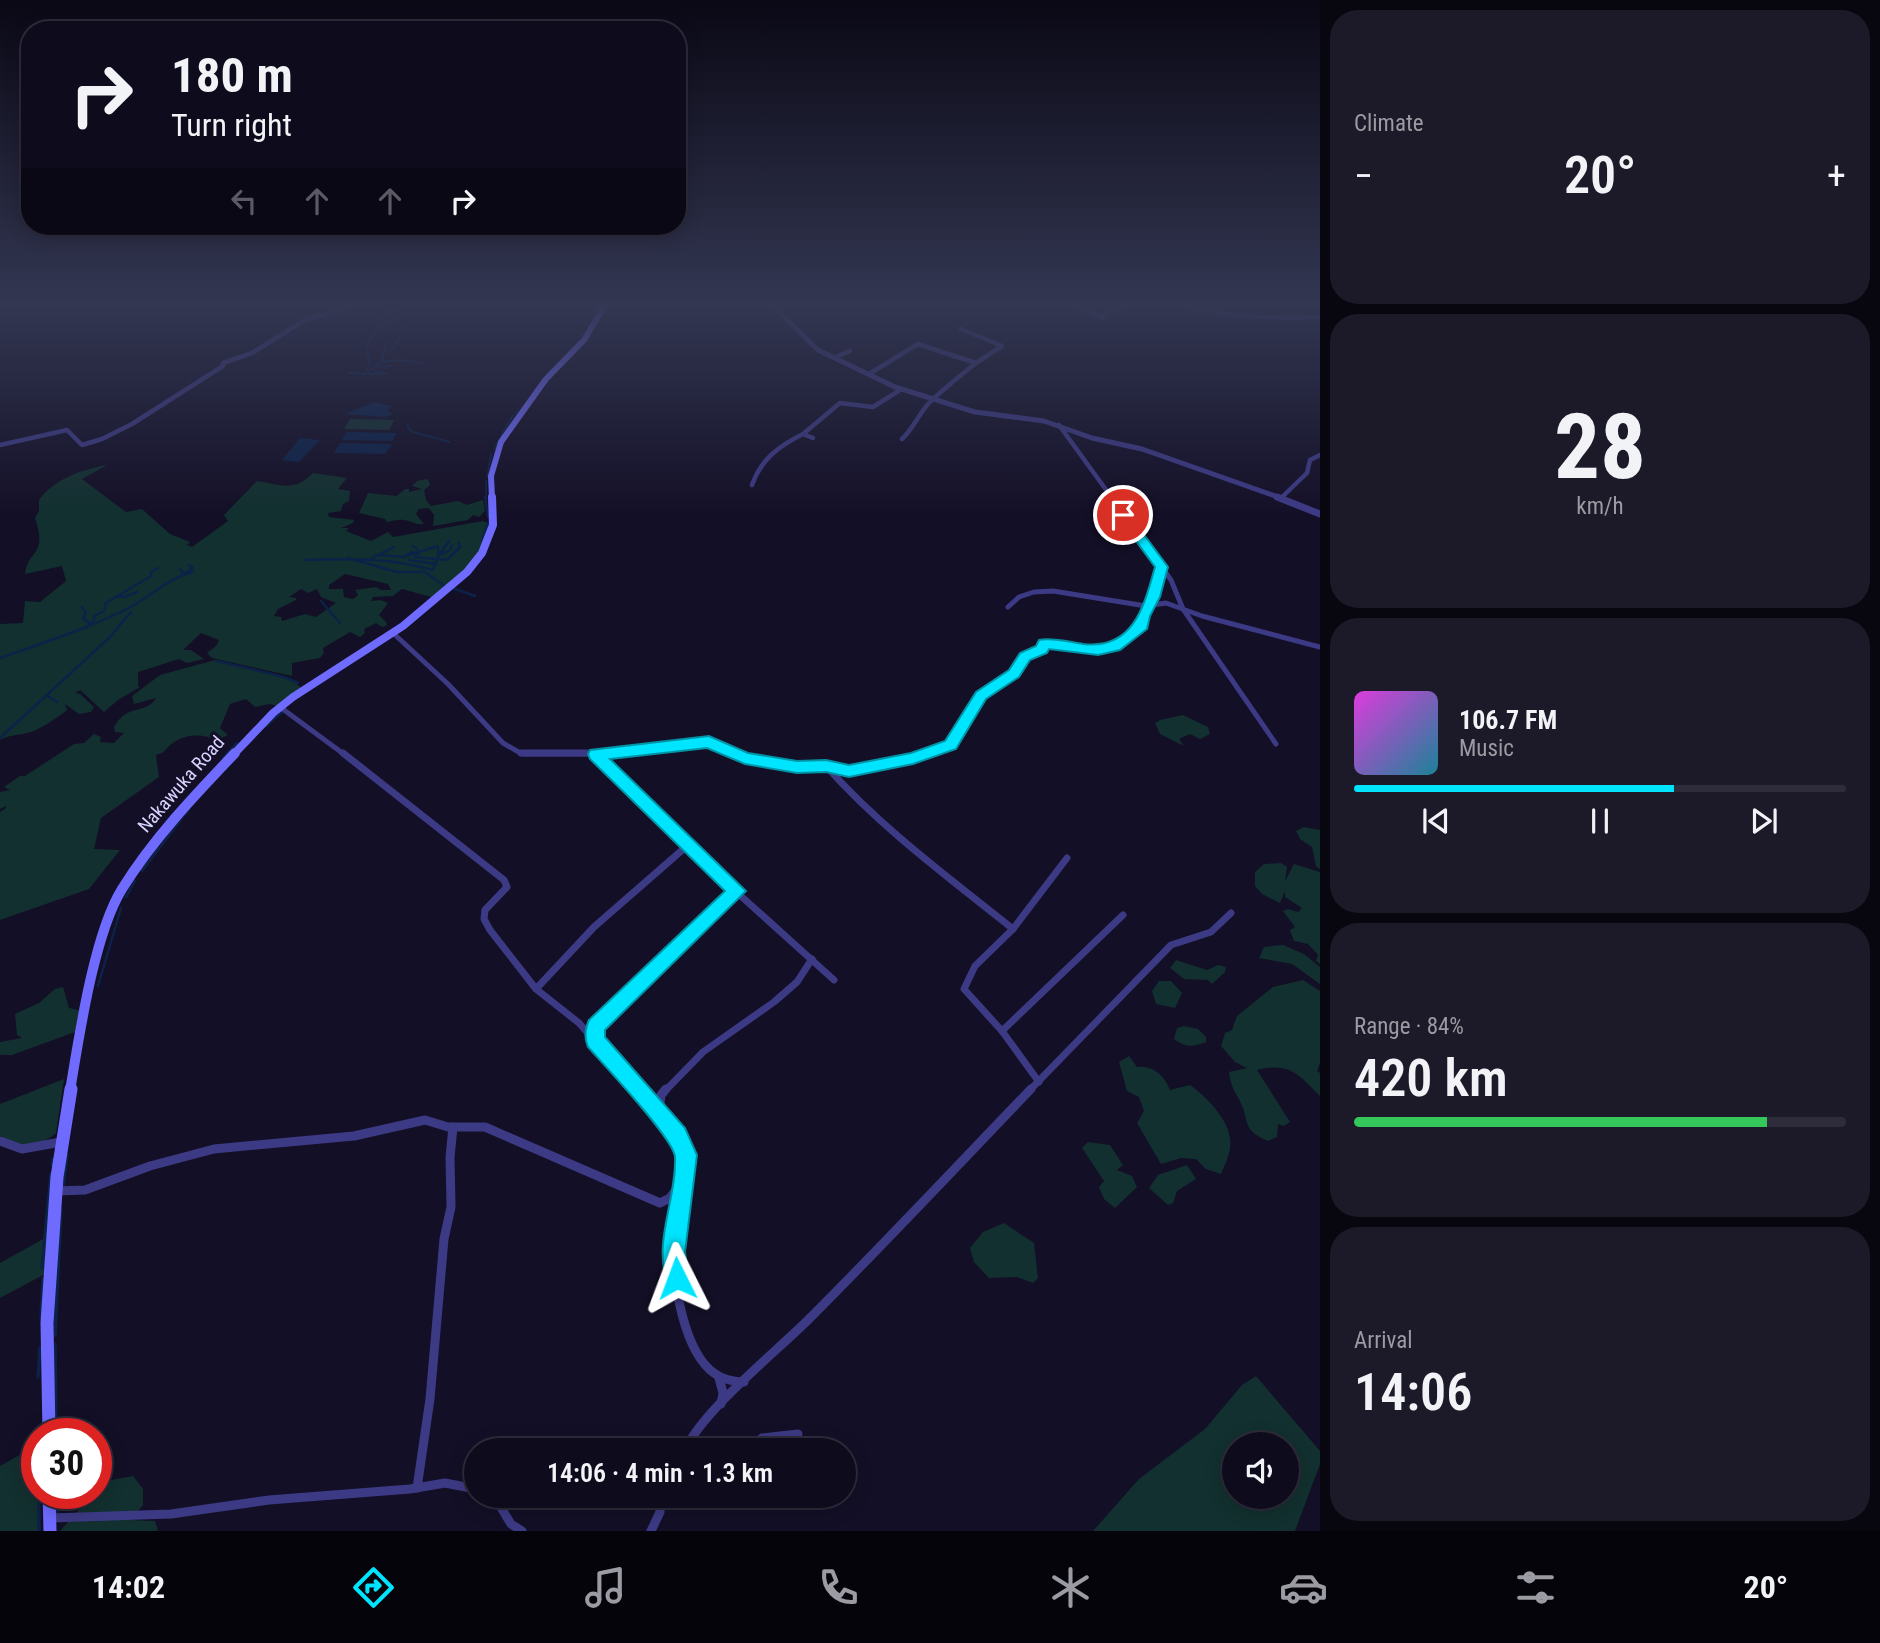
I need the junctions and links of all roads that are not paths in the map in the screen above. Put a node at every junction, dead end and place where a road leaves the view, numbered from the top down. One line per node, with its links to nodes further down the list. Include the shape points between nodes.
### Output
1 (208, 373): 11 (street, via 99,443 82,445 67,430)
2 (551, 373): 20 (main road, Nakawuka Road, via 501,442 491,476 493,525 482,553 457,583)
3 (964, 373): 6 (street)
4 (869, 374): 5 (street)
5 (895, 387): 6 (street); 8 (street, via 900,390 873,407 840,403)
6 (934, 399): 7 (street, via 975,412); 10 (street)
7 (1059, 425): 14 (street, via 1173,459); 16 (street)
8 (803, 435): 9 (street); 13 (street, via 779,446 758,465)
9 (813, 438)
10 (902, 439)
11 (0, 445)
12 (1320, 455): 14 (street, via 1310,460 1307,473)
13 (752, 485)
14 (1281, 499): 15 (street)
15 (1320, 514)
16 (1161, 567): 18 (street); 19 (street)
17 (1008, 607): 18 (street, via 1019,596 1065,592)
18 (1148, 607): 19 (street, via 1166,603); 25 (street, via 1140,629 1115,647 1078,650 1044,643 1042,649 1025,657 1014,673 981,695 950,745 859,770)
19 (1183, 609): 21 (street); 23 (street)
20 (393, 633): 22 (main road, Nakawuka Road); 24 (street, via 512,751)
21 (1320, 648)
22 (280, 707): 34 (street, via 504,880 507,887 485,910 484,919); 45 (main road, Nakawuka Road, via 181,810 121,891 94,971)
23 (1276, 744)
24 (596, 754): 25 (street, via 709,742 745,758 797,767); 26 (street)
25 (826, 766): 31 (street, via 877,819)
26 (688, 845): 28 (street); 34 (street, via 594,928)
27 (1067, 858): 31 (street)
28 (737, 891): 32 (street); 35 (street)
29 (1231, 913): 39 (street, via 1210,932 1171,945)
30 (1123, 915): 37 (street)
31 (1013, 929): 37 (street, via 975,966 964,989)
32 (812, 959): 33 (street); 40 (street, via 797,982 703,1052)
33 (834, 980)
34 (536, 989): 36 (street)
35 (598, 1021): 36 (street); 38 (street)
36 (579, 1023): 38 (street)
37 (1002, 1031): 39 (street)
38 (595, 1040): 41 (street)
39 (1039, 1082): 49 (street)
40 (661, 1095): 41 (street); 42 (street)
41 (645, 1096): 42 (street)
42 (659, 1112): 46 (street, via 686,1155)
43 (453, 1127): 46 (street, via 485,1127 660,1203); 47 (street, via 425,1120 354,1136 214,1149 150,1166 103,1185); 56 (street, via 451,1207)
44 (0, 1141): 45 (street, via 16,1150)
45 (62, 1142): 47 (main road, Nakawuka Road)
46 (683, 1181): 48 (street, via 674,1252 680,1305 692,1347)
47 (56, 1191): 51 (main road, Nakawuka Road, via 47,1323)
48 (718, 1376): 49 (street); 50 (street)
49 (744, 1382): 50 (street)
50 (721, 1404): 53 (street)
51 (48, 1418)
52 (798, 1434): 54 (street)
53 (692, 1438)
54 (762, 1438)
55 (464, 1487): 56 (street, via 445,1483)
56 (417, 1488): 59 (street)
57 (501, 1508): 60 (street)
58 (660, 1508): 61 (street)
59 (50, 1525)
60 (522, 1531)
61 (651, 1531)

